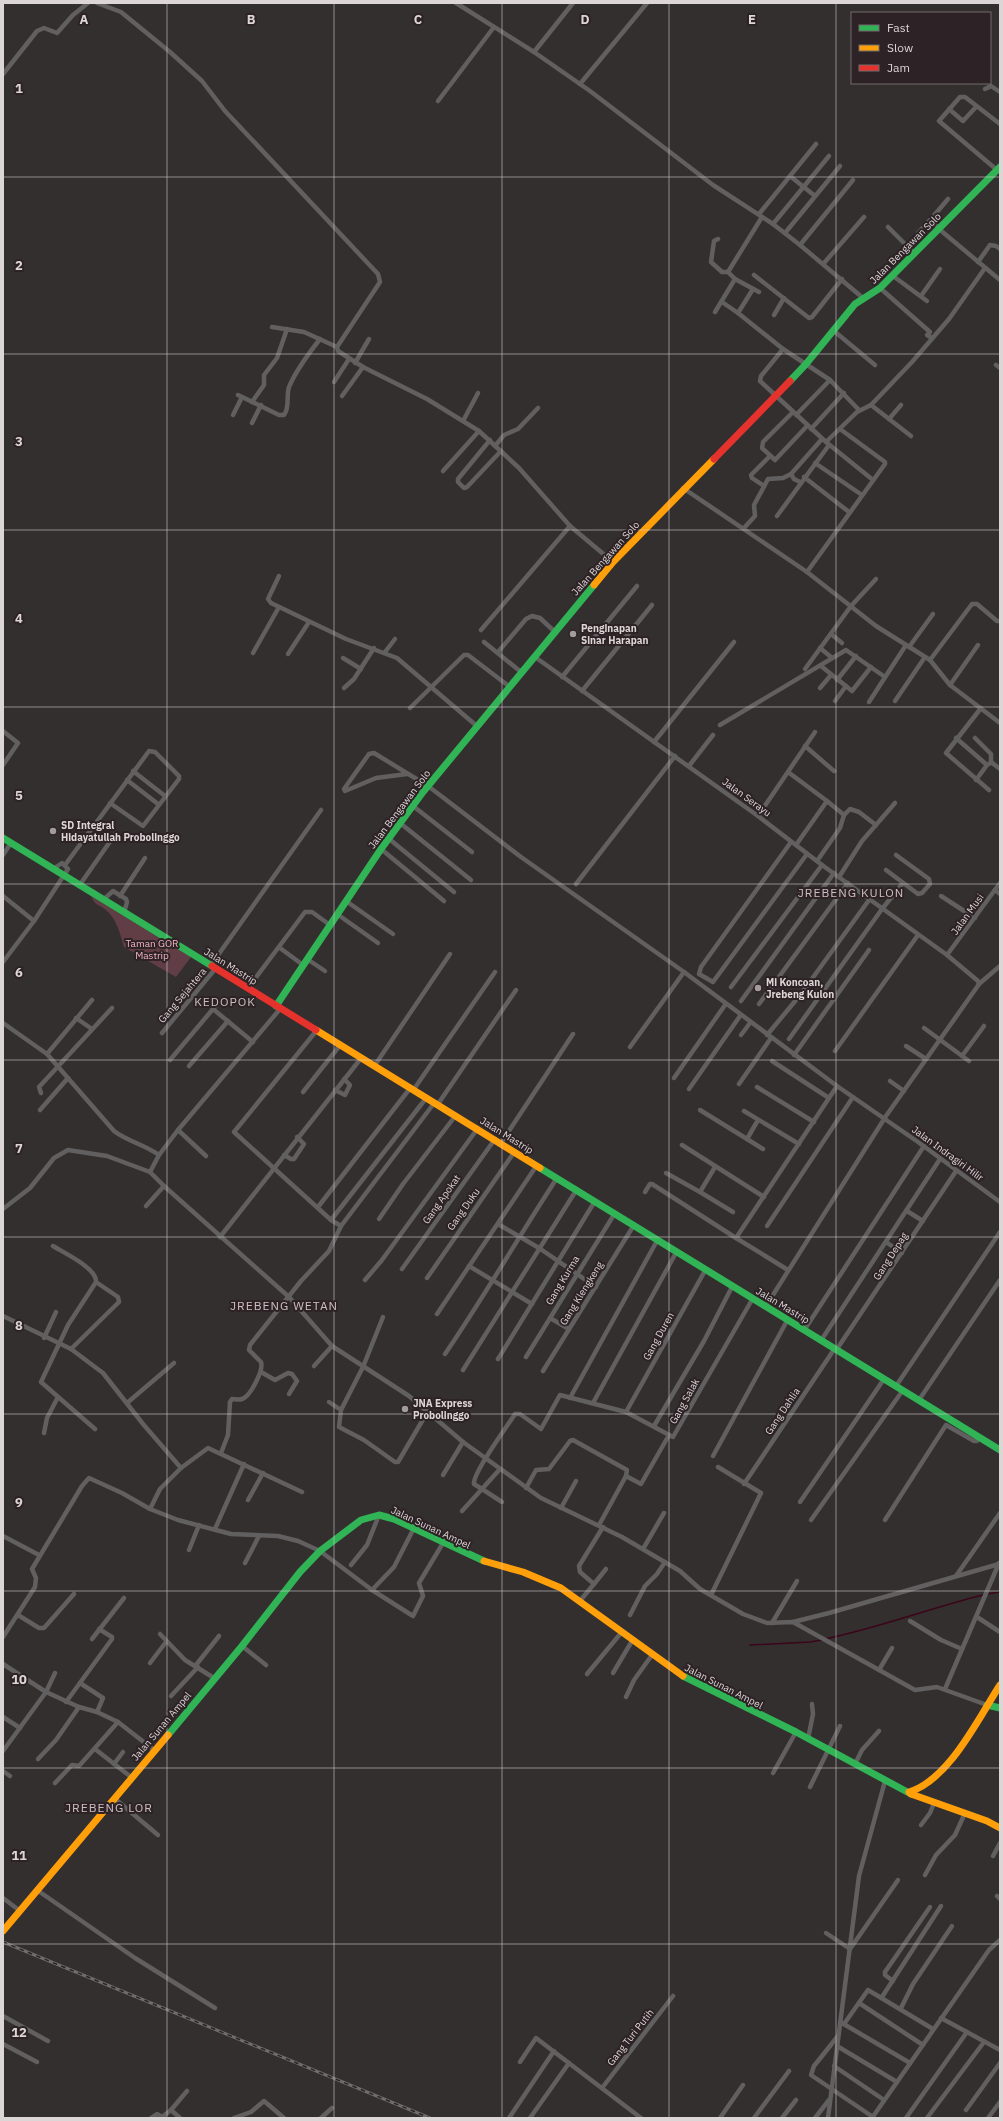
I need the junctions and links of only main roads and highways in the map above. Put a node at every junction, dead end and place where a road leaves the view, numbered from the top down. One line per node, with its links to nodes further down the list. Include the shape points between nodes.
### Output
1 (998, 169): 3 (main road, Jalan Bengawan Solo, via 880,288 863,298 806,364 613,562 388,838 305,962)
2 (3, 838): 3 (main road, Jalan Mastrip, via 214,966)
3 (278, 1008): 4 (main road, Jalan Mastrip, via 822,1339 919,1400 950,1423)
4 (1000, 1449)
5 (1000, 1685): 6 (main road)
6 (987, 1705): 7 (main road); 8 (main road, via 954,1756)
7 (1000, 1708)
8 (924, 1786): 9 (main road); 10 (main road, via 922,1794)
9 (907, 1792): 10 (main road, Jalan Sunan Ampel); 12 (main road, Jalan Sunan Ampel, via 796,1732 692,1682 621,1633 582,1599 548,1582 479,1559 394,1518 379,1515 361,1520 320,1551 294,1579 242,1646)
10 (925, 1800): 11 (main road, Jalan Sunan Ampel)
11 (1000, 1828)
12 (3, 1931)

